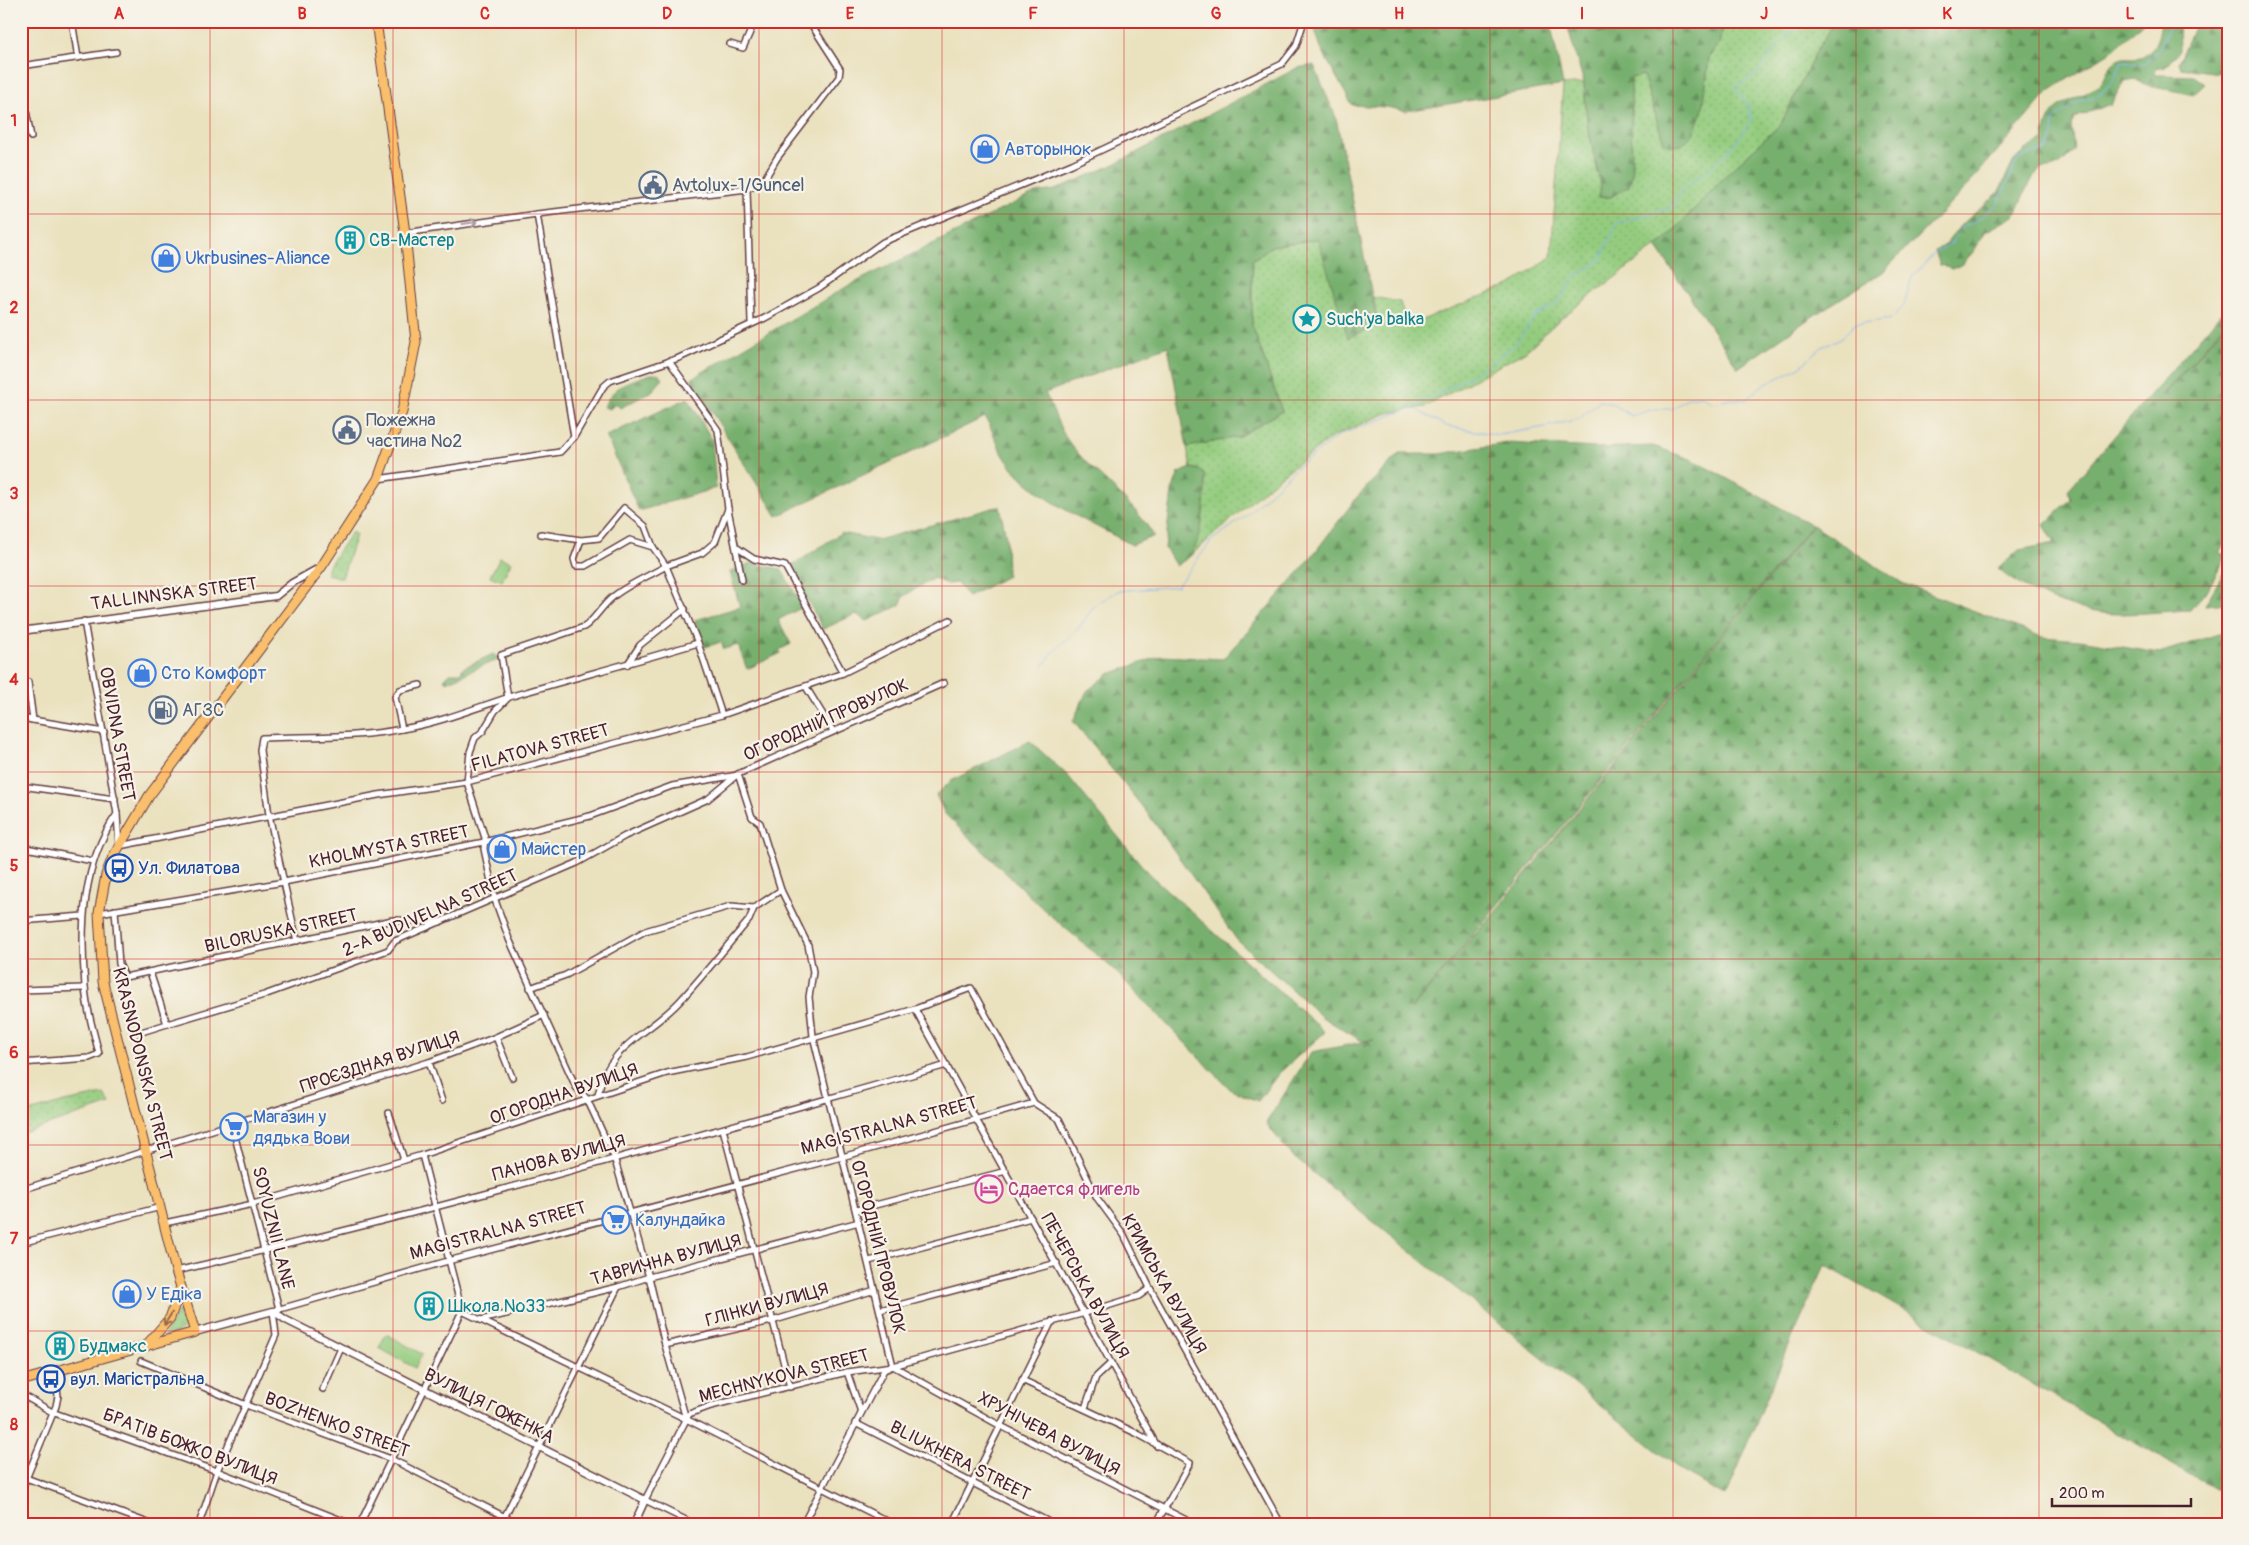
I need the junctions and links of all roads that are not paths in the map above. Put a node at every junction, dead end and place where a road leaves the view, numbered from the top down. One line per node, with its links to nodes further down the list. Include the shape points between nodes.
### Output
1 (72, 21): 8 (street)
2 (376, 21): 14 (main road, KRASNODONSKA STREET)
3 (755, 21): 6 (street, via 743,48)
4 (809, 21): 12 (street, via 840,69 839,77 764,180)
5 (1304, 21): 15 (street, via 1296,46 1282,64 1072,164 883,242 819,288 765,318)
6 (730, 44)
7 (116, 52): 8 (street)
8 (78, 58): 9 (street)
9 (21, 66)
10 (21, 84): 11 (street)
11 (31, 137)
12 (747, 189): 13 (street); 15 (street)
13 (537, 214): 14 (street, one-way to 13); 17 (street)
14 (405, 233): 18 (main road, KRASNODONSKA STREET, via 416,342 402,412)
15 (751, 322): 16 (street)
16 (669, 361): 17 (street, via 610,381); 19 (street, via 718,430)
17 (574, 437): 18 (street, via 560,452)
18 (378, 479): 24 (main road, KRASNODONSKA STREET)
19 (728, 509): 22 (street); 25 (street, via 715,542 702,553)
20 (541, 534): 21 (street)
21 (581, 540): 23 (street, via 599,538 624,508 645,526); 23 (street, via 574,559 576,566 585,566 630,540)
22 (736, 546): 26 (street); 33 (street, via 754,559 785,566)
23 (653, 547): 25 (street)
24 (322, 566): 29 (street, TALLINNSKA STREET, via 292,582 276,596); 52 (main road, KRASNODONSKA STREET, via 149,796)
25 (666, 566): 27 (street); 38 (street, via 614,595 584,627 501,655)
26 (742, 580)
27 (685, 609): 31 (street); 32 (street, via 640,645)
28 (950, 620): 33 (street, FILATOVA STREET)
29 (84, 621): 30 (street, TALLINNSKA STREET); 44 (street, OBVIDNA STREET)
30 (21, 631)
31 (698, 643): 32 (street); 39 (street)
32 (627, 665): 38 (street)
33 (843, 673): 37 (street, FILATOVA STREET)
34 (28, 682): 41 (street)
35 (944, 683): 43 (street, ОГОРОДНІЙ ПРОВУЛОК)
36 (420, 685): 42 (street, via 400,690 395,697)
37 (806, 687): 39 (street, FILATOVA STREET); 43 (street)
38 (508, 698): 42 (street, via 468,713); 46 (street, via 475,738)
39 (722, 715): 46 (street, FILATOVA STREET)
40 (21, 718): 41 (street)
41 (33, 720): 44 (street)
42 (402, 729): 50 (street, via 262,738 260,750)
43 (834, 731): 45 (street, ОГОРОДНІЙ ПРОВУЛОК)
44 (104, 732): 48 (street, OBVIDNA STREET)
45 (738, 774): 51 (street, KHOLMYSTA STREET, via 672,786 590,816); 56 (street, ОГОРОДНІЙ ПРОВУЛОК, via 752,817 760,823); 57 (street, 2-A BUDIVELNA STREET, via 708,799 625,836 577,864)
46 (467, 782): 50 (street, FILATOVA STREET); 51 (street)
47 (21, 786): 48 (street)
48 (115, 799): 49 (street, OBVIDNA STREET)
49 (118, 814): 52 (street); 54 (street, OBVIDNA STREET)
50 (269, 815): 52 (street, FILATOVA STREET); 55 (street)
51 (484, 842): 55 (street, KHOLMYSTA STREET); 57 (street)
52 (119, 846): 60 (main road, KRASNODONSKA STREET, via 106,875)
53 (21, 847): 54 (street)
54 (93, 861): 61 (street, OBVIDNA STREET)
55 (284, 882): 59 (street, KHOLMYSTA STREET); 64 (street)
56 (781, 890): 58 (street); 74 (street, ОГОРОДНІЙ ПРОВУЛОК, via 808,945 813,972 809,996)
57 (495, 900): 63 (street, 2-A BUDIVELNA STREET); 67 (street)
58 (754, 908): 67 (street, via 731,906 645,931 566,975); 80 (street, via 749,920 678,1004 615,1055 600,1084)
59 (115, 910): 60 (street, KHOLMYSTA STREET); 65 (street, BILORUSKA STREET, via 119,964 125,977)
60 (99, 913): 89 (main road, KRASNODONSKA STREET, via 102,982)
61 (83, 916): 62 (street); 66 (street, OBVIDNA STREET)
62 (21, 920)
63 (443, 922): 64 (street, BILORUSKA STREET, via 393,920); 72 (street, 2-A BUDIVELNA STREET, via 395,941 388,950 264,995)
64 (297, 941): 65 (street, BILORUSKA STREET)
65 (150, 972): 72 (street)
66 (85, 988): 69 (street); 77 (street, OBVIDNA STREET, via 99,1054 89,1058)
67 (530, 988): 71 (street)
68 (971, 988): 70 (street, ОГОРОДНА ВУЛИЦЯ); 84 (street, КРИМСЬКА ВУЛИЦЯ)
69 (21, 990)
70 (915, 1009): 74 (street, ОГОРОДНА ВУЛИЦЯ); 78 (street, ПЕЧЕРСЬКА ВУЛИЦЯ)
71 (544, 1016): 75 (street, ПРОЄЗДНАЯ ВУЛИЦЯ); 82 (street, via 576,1087)
72 (168, 1024): 73 (street, 2-A BUDIVELNA STREET)
73 (135, 1034)
74 (813, 1036): 80 (street, ОГОРОДНА ВУЛИЦЯ, via 747,1057 667,1073); 81 (street, ОГОРОДНІЙ ПРОВУЛОК)
75 (496, 1037): 76 (street, ПРОЄЗДНАЯ ВУЛИЦЯ); 79 (street)
76 (429, 1062): 83 (street); 87 (street, ПРОЄЗДНАЯ ВУЛИЦЯ)
77 (21, 1063)
78 (947, 1065): 81 (street, ПАНОВА ВУЛИЦЯ); 86 (street, ПЕЧЕРСЬКА ВУЛИЦЯ)
79 (512, 1077)
80 (598, 1096): 82 (street, ОГОРОДНА ВУЛИЦЯ)
81 (827, 1098): 88 (street, ПАНОВА ВУЛИЦЯ); 92 (street, ОГОРОДНІЙ ПРОВУЛОК)
82 (587, 1099): 90 (street, ОГОРОДНА ВУЛИЦЯ); 91 (street)
83 (442, 1102)
84 (1034, 1103): 86 (street, MAGISTRALNA STREET); 115 (street, КРИМСЬКА ВУЛИЦЯ, via 1058,1119 1097,1198 1124,1235)
85 (389, 1113): 93 (street)
86 (978, 1120): 92 (street, MAGISTRALNA STREET); 94 (street, ПЕЧЕРСЬКА ВУЛИЦЯ)
87 (232, 1125): 89 (street, ПРОЄЗДНАЯ ВУЛИЦЯ); 97 (street, SOYUZNII LANE)
88 (723, 1129): 91 (street, ПАНОВА ВУЛИЦЯ); 95 (street)
89 (146, 1151): 96 (street, ПРОЄЗДНАЯ ВУЛИЦЯ); 99 (main road, KRASNODONSKA STREET)
90 (422, 1155): 93 (street, ОГОРОДНА ВУЛИЦЯ); 98 (street)
91 (614, 1157): 98 (street, ПАНОВА ВУЛИЦЯ); 101 (street)
92 (842, 1157): 95 (street, MAGISTRALNA STREET); 100 (street, ОГОРОДНІЙ ПРОВУЛОК)
93 (404, 1160): 97 (street, ОГОРОДНА ВУЛИЦЯ)
94 (1006, 1171): 100 (street); 102 (street, ПЕЧЕРСЬКА ВУЛИЦЯ)
95 (738, 1184): 101 (street, MAGISTRALNA STREET); 106 (street)
96 (21, 1190)
97 (253, 1204): 104 (street, ОГОРОДНА ВУЛИЦЯ); 107 (street, SOYUZNII LANE)
98 (434, 1206): 107 (street, ПАНОВА ВУЛИЦЯ); 108 (street)
99 (161, 1207): 104 (main road, KRASNODONSKA STREET); 105 (street)
100 (856, 1210): 103 (street, ОГОРОДНІЙ ПРОВУЛОК)
101 (631, 1212): 108 (street, MAGISTRALNA STREET); 112 (street)
102 (1031, 1218): 109 (street); 110 (street, ПЕЧЕРСЬКА ВУЛИЦЯ)
103 (859, 1222): 106 (street, ТАВРИЧНА ВУЛИЦЯ); 109 (street, ОГОРОДНІЙ ПРОВУЛОК)
104 (165, 1223): 111 (main road, KRASNODONSKA STREET)
105 (21, 1243)
106 (754, 1251): 112 (street, ТАВРИЧНА ВУЛИЦЯ); 122 (street)
107 (263, 1252): 111 (street, ПАНОВА ВУЛИЦЯ); 117 (street, SOYUZNII LANE)
108 (448, 1261): 117 (street, MAGISTRALNA STREET); 119 (street)
109 (869, 1261): 116 (street, ОГОРОДНІЙ ПРОВУЛОК)
110 (1057, 1263): 118 (street); 120 (street, ПЕЧЕРСЬКА ВУЛИЦЯ)
111 (176, 1271): 113 (main road, KRASNODONSKA STREET)
112 (649, 1277): 114 (street, ТАВРИЧНА ВУЛИЦЯ); 125 (street)
113 (181, 1286): 124 (main road, KRASNODONSKA STREET); 126 (main road, one-way to 126, via 170,1318)
114 (618, 1287): 121 (street, ТАВРИЧНА ВУЛИЦЯ); 131 (street)
115 (1150, 1288): 120 (street, MECHNYKOVA STREET, via 1139,1296); 172 (street, КРИМСЬКА ВУЛИЦЯ)
116 (875, 1290): 118 (street, ОГОРОДНІЙ ПРОВУЛОК); 122 (street, ГЛІНКИ ВУЛИЦЯ)
117 (276, 1310): 124 (street, MAGISTRALNA STREET); 127 (street, ВУЛИЦЯ ГОЖЕНКА); 140 (street, SOYUZNII LANE, via 276,1335)
118 (880, 1310): 130 (street, ОГОРОДНІЙ ПРОВУЛОК)
119 (462, 1311): 121 (street); 138 (street)
120 (1085, 1313): 123 (street, MECHNYKOVA STREET); 129 (street, ПЕЧЕРСЬКА ВУЛИЦЯ)
121 (480, 1320): 131 (street)
122 (772, 1321): 125 (street, ГЛІНКИ ВУЛИЦЯ); 136 (street)
123 (1052, 1321): 130 (street, MECHNYKOVA STREET); 134 (street)
124 (196, 1332): 126 (main road, MAGISTRALNA STREET)
125 (664, 1345): 144 (street)
126 (145, 1347): 132 (main road, MAGISTRALNA STREET)
127 (342, 1348): 137 (street); 138 (street, ВУЛИЦЯ ГОЖЕНКА)
128 (141, 1361): 140 (street, BOZHENKO STREET)
129 (1111, 1362): 141 (street, via 1096,1377); 147 (street, ПЕЧЕРСЬКА ВУЛИЦЯ)
130 (893, 1366): 133 (street, MECHNYKOVA STREET); 143 (street, via 884,1370); 146 (street, ХРУНІЧЕВА ВУЛИЦЯ)
131 (580, 1367): 144 (street); 148 (street)
132 (55, 1372): 135 (main road); 142 (street, via 58,1396)
133 (847, 1372): 136 (street, MECHNYKOVA STREET); 143 (street)
134 (1022, 1380): 141 (street); 146 (street)
135 (21, 1381)
136 (790, 1387): 144 (street, MECHNYKOVA STREET, via 711,1406 689,1414)
137 (323, 1389)
138 (424, 1390): 148 (street, ВУЛИЦЯ ГОЖЕНКА); 149 (street)
139 (21, 1394): 142 (street, БРАТІВ БОЖКО ВУЛИЦЯ)
140 (246, 1405): 149 (street, BOZHENKO STREET); 150 (street, SOYUZNII LANE)
141 (1085, 1408): 147 (street, via 1136,1432)
142 (52, 1412): 150 (street, БРАТІВ БОЖКО ВУЛИЦЯ); 151 (street)
143 (861, 1412): 145 (street)
144 (686, 1419): 153 (street); 155 (street)
145 (855, 1423): 152 (street, BLIUKHERA STREET); 153 (street)
146 (999, 1425): 152 (street); 156 (street, ХРУНІЧЕВА ВУЛИЦЯ)
147 (1157, 1446): 156 (street, via 1190,1464)
148 (538, 1448): 155 (street, ВУЛИЦЯ ГОЖЕНКА); 157 (street)
149 (391, 1460): 157 (street, BOZHENKO STREET); 161 (street)
150 (217, 1471): 159 (street, SOYUZNII LANE); 160 (street, БРАТІВ БОЖКО ВУЛИЦЯ)
151 (24, 1481): 154 (street); 158 (street)
152 (972, 1484): 168 (street); 169 (street, BLIUKHERA STREET)
153 (822, 1488): 166 (street); 167 (street)
154 (21, 1491)
155 (645, 1500): 164 (street); 165 (street, ВУЛИЦЯ ГОЖЕНКА)
156 (1164, 1509): 170 (street); 171 (street, ХРУНІЧЕВА ВУЛИЦЯ)
157 (505, 1517): 162 (street); 163 (street, BOZHENKO STREET)
158 (151, 1524)
159 (199, 1524)
160 (351, 1524)
161 (360, 1524)
162 (501, 1524)
163 (518, 1524)
164 (634, 1524)
165 (694, 1524)
166 (803, 1524)
167 (893, 1524)
168 (952, 1524)
169 (1053, 1524)
170 (1156, 1524)
171 (1194, 1524)
172 (1281, 1524)

